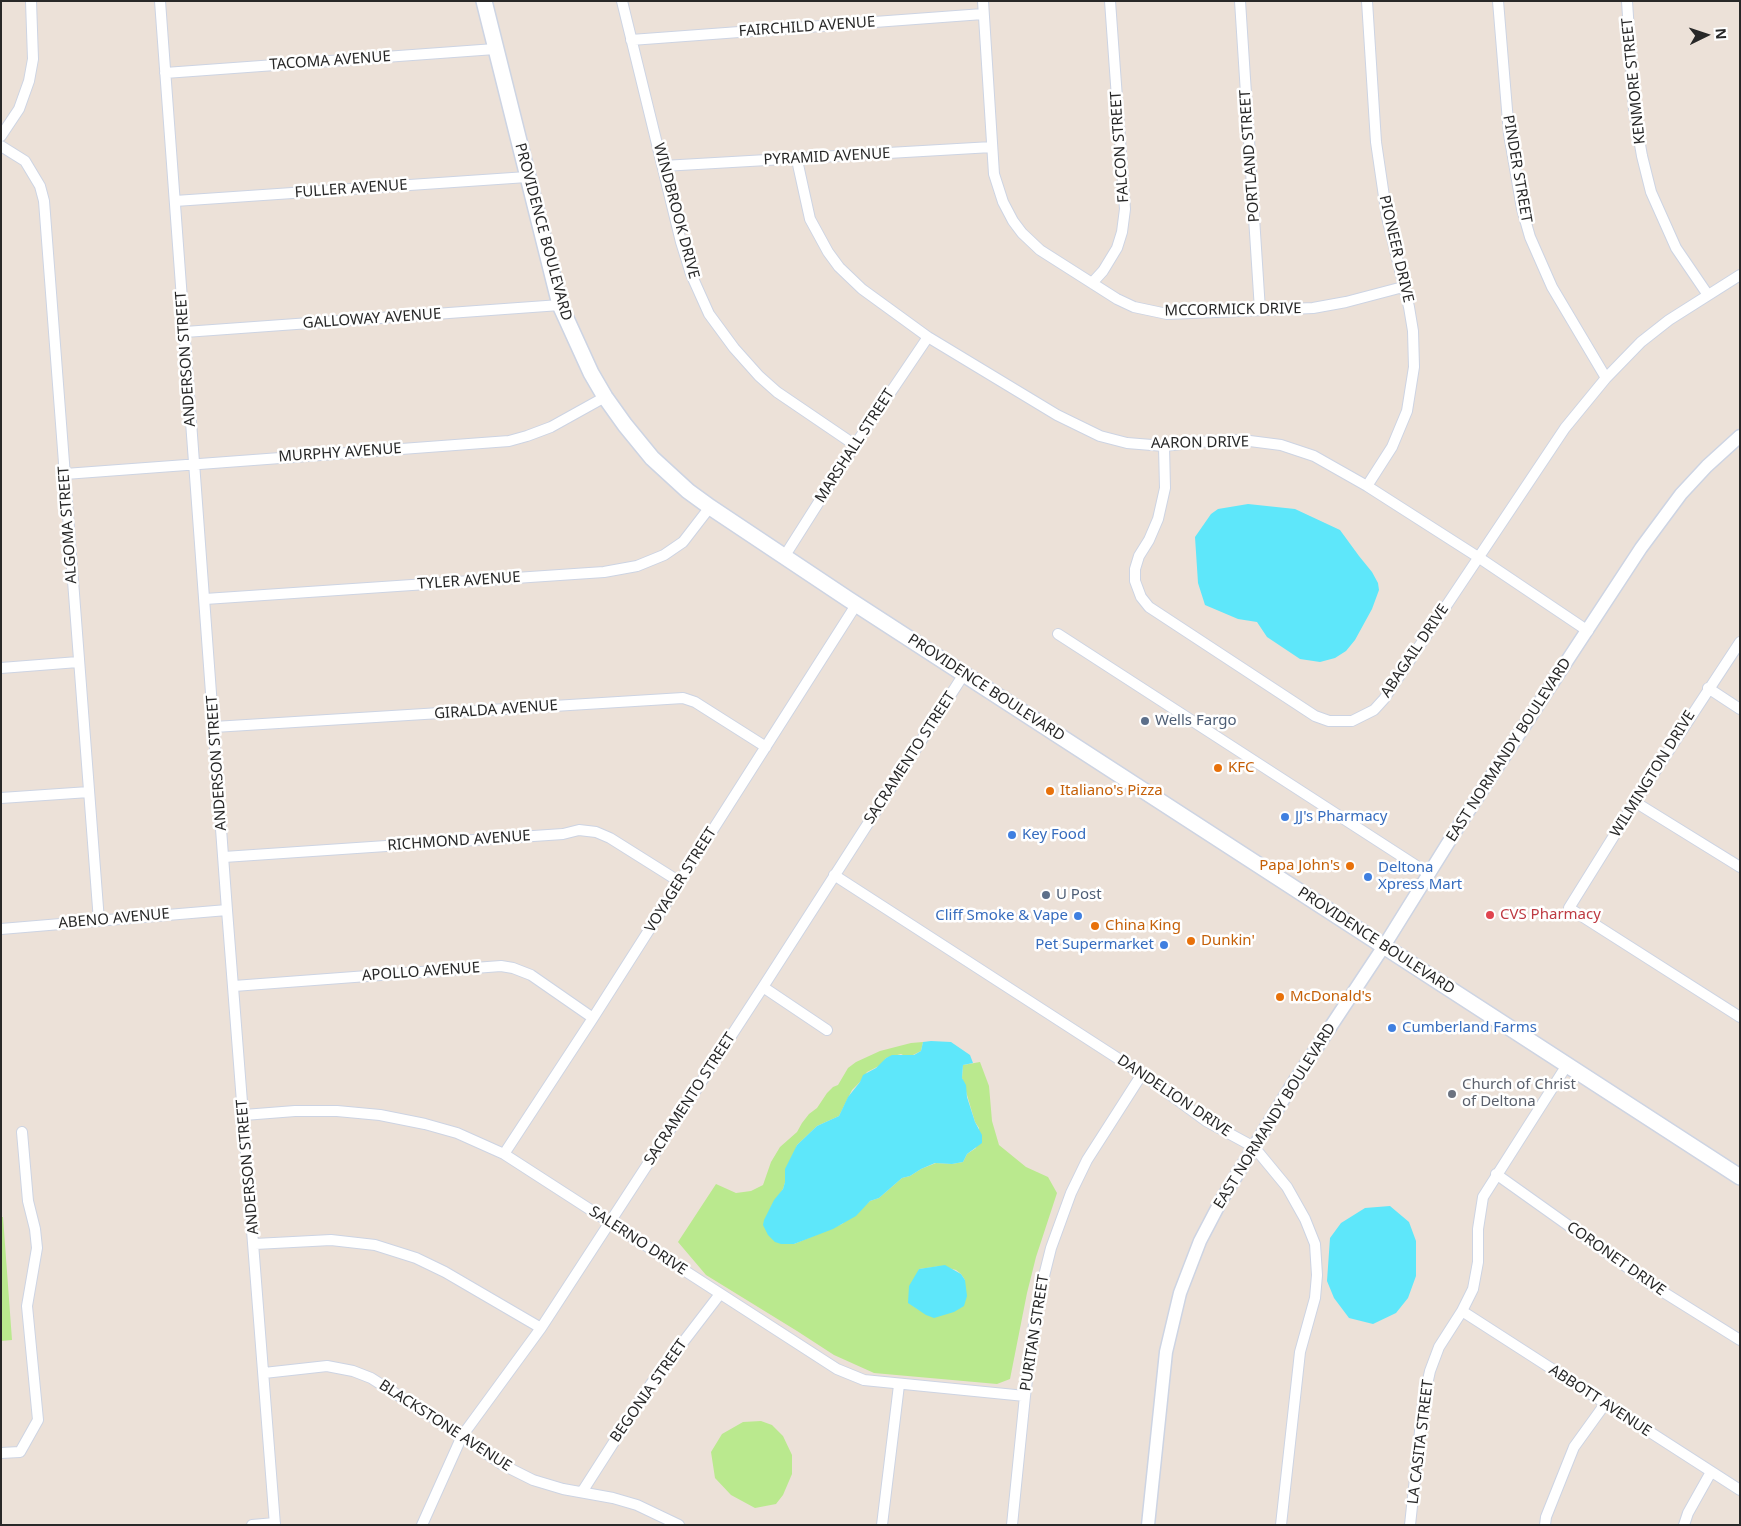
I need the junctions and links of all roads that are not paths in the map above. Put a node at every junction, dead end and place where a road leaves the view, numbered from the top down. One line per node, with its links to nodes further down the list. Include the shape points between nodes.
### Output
1 (31, 1): 15 (street, via 29,81 19,109)
2 (160, 1): 14 (street, ANDERSON STREET)
3 (484, 1): 13 (main road, PROVIDENCE BOULEVARD)
4 (622, 1): 12 (street, WINDBROOK DRIVE)
5 (982, 1): 11 (street, MCCORMICK DRIVE)
6 (1110, 1): 23 (street, FALCON STREET, via 1125,209 1117,248)
7 (1240, 1): 27 (street, PORTLAND STREET)
8 (1367, 1): 24 (street, PIONEER DRIVE, via 1376,142 1386,217)
9 (1498, 1): 30 (street, PINDER STREET, via 1509,134 1530,237 1552,287)
10 (1627, 1): 25 (street, KENMORE STREET, via 1634,110 1651,192 1676,248)
11 (983, 14): 12 (street, FAIRCHILD AVENUE); 17 (street, MCCORMICK DRIVE)
12 (631, 40): 19 (street, WINDBROOK DRIVE)
13 (495, 49): 14 (street, TACOMA AVENUE); 20 (main road, PROVIDENCE BOULEVARD)
14 (166, 73): 21 (street, ANDERSON STREET)
15 (1, 136)
16 (1, 146): 36 (street, ALGOMA STREET, via 25,160 40,186 44,201)
17 (992, 147): 18 (street, PYRAMID AVENUE); 23 (street, MCCORMICK DRIVE, via 994,174 1013,221 1040,250)
18 (797, 160): 19 (street, PYRAMID AVENUE); 29 (street, AARON DRIVE, via 810,219 828,252 862,289)
19 (663, 166): 33 (street, WINDBROOK DRIVE, via 691,274 709,314 759,376)
20 (527, 177): 21 (street, FULLER AVENUE); 26 (main road, PROVIDENCE BOULEVARD)
21 (175, 201): 28 (street, ANDERSON STREET)
22 (1740, 275): 25 (street, ABAGAIL DRIVE)
23 (1092, 283): 27 (street, MCCORMICK DRIVE, via 1134,307 1167,314)
24 (1403, 287): 27 (street, MCCORMICK DRIVE, via 1313,308); 37 (street, PIONEER DRIVE, via 1413,331 1414,367 1407,411 1392,448)
25 (1708, 295): 30 (street, ABAGAIL DRIVE, via 1648,337)
26 (560, 305): 28 (street, GALLOWAY AVENUE); 31 (main road, PROVIDENCE BOULEVARD)
27 (1260, 310)
28 (184, 332): 35 (street, ANDERSON STREET)
29 (928, 337): 33 (street, MARSHALL STREET); 34 (street, AARON DRIVE, via 1057,415 1100,436 1127,443)
30 (1606, 378): 40 (street, ABAGAIL DRIVE, via 1565,428)
31 (605, 398): 35 (street, MURPHY AVENUE, via 551,428 509,440); 38 (main road, PROVIDENCE BOULEVARD, via 652,458)
32 (1740, 436): 43 (street, EAST NORMANDY BOULEVARD, via 1681,494 1641,548)
33 (855, 445): 39 (street, MARSHALL STREET)
34 (1164, 446): 37 (street, AARON DRIVE, via 1242,440 1280,445 1314,456); 40 (street, ABAGAIL DRIVE, via 1165,488 1158,519 1135,569 1135,581 1141,597 1149,607 1315,716 1329,721 1352,720 1374,710 1384,699)
35 (194, 464): 36 (street, MURPHY AVENUE); 41 (street, ANDERSON STREET)
36 (65, 474): 46 (street, ALGOMA STREET)
37 (1367, 486): 40 (street, AARON DRIVE)
38 (710, 507): 39 (main road, PROVIDENCE BOULEVARD); 41 (street, TYLER AVENUE, via 683,542 664,555 637,566 604,572)
39 (784, 557): 42 (main road, PROVIDENCE BOULEVARD)
40 (1478, 557): 43 (street, AARON DRIVE)
41 (205, 599): 51 (street, ANDERSON STREET)
42 (856, 605): 48 (main road, PROVIDENCE BOULEVARD); 52 (street, VOYAGER STREET)
43 (1588, 631): 58 (street, EAST NORMANDY BOULEVARD)
44 (1058, 634): 58 (street)
45 (1740, 642): 49 (street, WILMINGTON DRIVE)
46 (78, 662): 47 (street); 53 (street, ALGOMA STREET)
47 (1, 668)
48 (964, 674): 59 (street, SACRAMENTO STREET); 64 (main road, PROVIDENCE BOULEVARD)
49 (1708, 688): 50 (street); 55 (street, WILMINGTON DRIVE)
50 (1740, 709)
51 (214, 727): 52 (street, GIRALDA AVENUE, via 683,698 695,702); 56 (street, ANDERSON STREET)
52 (766, 747): 60 (street, VOYAGER STREET)
53 (89, 792): 54 (street); 62 (street, ALGOMA STREET)
54 (1, 798)
55 (1635, 802): 57 (street); 67 (street, WILMINGTON DRIVE, via 1569,908)
56 (224, 857): 60 (street, RICHMOND AVENUE, via 563,834 579,830 610,838); 61 (street, ANDERSON STREET)
57 (1740, 867)
58 (1429, 874): 64 (street, EAST NORMANDY BOULEVARD)
59 (834, 875): 66 (street, SACRAMENTO STREET); 71 (street, DANDELION DRIVE)
60 (680, 882): 68 (street, VOYAGER STREET)
61 (227, 910): 62 (street, ABENO AVENUE); 65 (street, ANDERSON STREET)
62 (99, 921): 63 (street, ABENO AVENUE)
63 (1, 929)
64 (1384, 946): 70 (main road, PROVIDENCE BOULEVARD); 74 (street, EAST NORMANDY BOULEVARD)
65 (234, 986): 68 (street, APOLLO AVENUE, via 501,966 531,975); 72 (street, ANDERSON STREET)
66 (763, 987): 69 (street); 78 (street, SACRAMENTO STREET)
67 (1740, 1017)
68 (593, 1018): 75 (street, VOYAGER STREET)
69 (828, 1030)
70 (1567, 1065): 76 (street, LA CASITA STREET); 77 (main road, PROVIDENCE BOULEVARD)
71 (1142, 1074): 74 (street, DANDELION DRIVE, via 1206,1121); 86 (street, PURITAN STREET, via 1087,1160 1071,1193 1051,1248 1036,1308)
72 (244, 1115): 75 (street, SALERNO DRIVE, via 295,1111 380,1115 457,1133); 79 (street, ANDERSON STREET)
73 (22, 1132): 89 (street, via 28,1201 37,1248 27,1306 38,1420 20,1452)
74 (1254, 1147): 99 (street, EAST NORMANDY BOULEVARD, via 1200,1241 1180,1293 1166,1352); 100 (street, DANDELION DRIVE, via 1287,1187 1305,1219 1314,1244 1317,1274 1315,1298 1300,1352)
75 (504, 1154): 78 (street, SALERNO DRIVE)
76 (1496, 1174): 81 (street, LA CASITA STREET, via 1483,1197 1478,1229 1478,1262 1472,1290); 83 (street, CORONET DRIVE, via 1652,1285)
77 (1740, 1177)
78 (610, 1223): 80 (street, SALERNO DRIVE); 82 (street, SACRAMENTO STREET)
79 (254, 1244): 82 (street, via 331,1240 374,1245 416,1258 445,1272); 84 (street, ANDERSON STREET)
80 (720, 1294): 85 (street, SALERNO DRIVE, via 837,1369 864,1380); 92 (street, BEGONIA STREET, via 651,1384)
81 (1462, 1311): 87 (street, ABBOTT AVENUE); 101 (street, LA CASITA STREET, via 1439,1347 1430,1371 1423,1403)
82 (541, 1328): 88 (street, SACRAMENTO STREET)
83 (1740, 1340)
84 (264, 1374): 88 (street, BLACKSTONE AVENUE, via 327,1366 353,1371 371,1378); 93 (street, ANDERSON STREET)
85 (899, 1385): 86 (street, SALERNO DRIVE); 97 (street)
86 (1024, 1396): 98 (street, PURITAN STREET)
87 (1605, 1404): 90 (street, ABBOTT AVENUE); 102 (street, via 1574,1447)
88 (462, 1436): 92 (street, BLACKSTONE AVENUE, via 501,1464 533,1480); 95 (street, SACRAMENTO STREET)
89 (1, 1453)
90 (1711, 1472): 91 (street, ABBOTT AVENUE); 103 (street)
91 (1740, 1490)
92 (582, 1492): 96 (street, BLACKSTONE AVENUE, via 637,1505)
93 (275, 1524): 94 (street)
94 (252, 1525)
95 (422, 1525)
96 (679, 1525)
97 (882, 1525)
98 (1012, 1525)
99 (1148, 1525)
100 (1281, 1525)
101 (1410, 1525)
102 (1545, 1525)
103 (1684, 1525)

